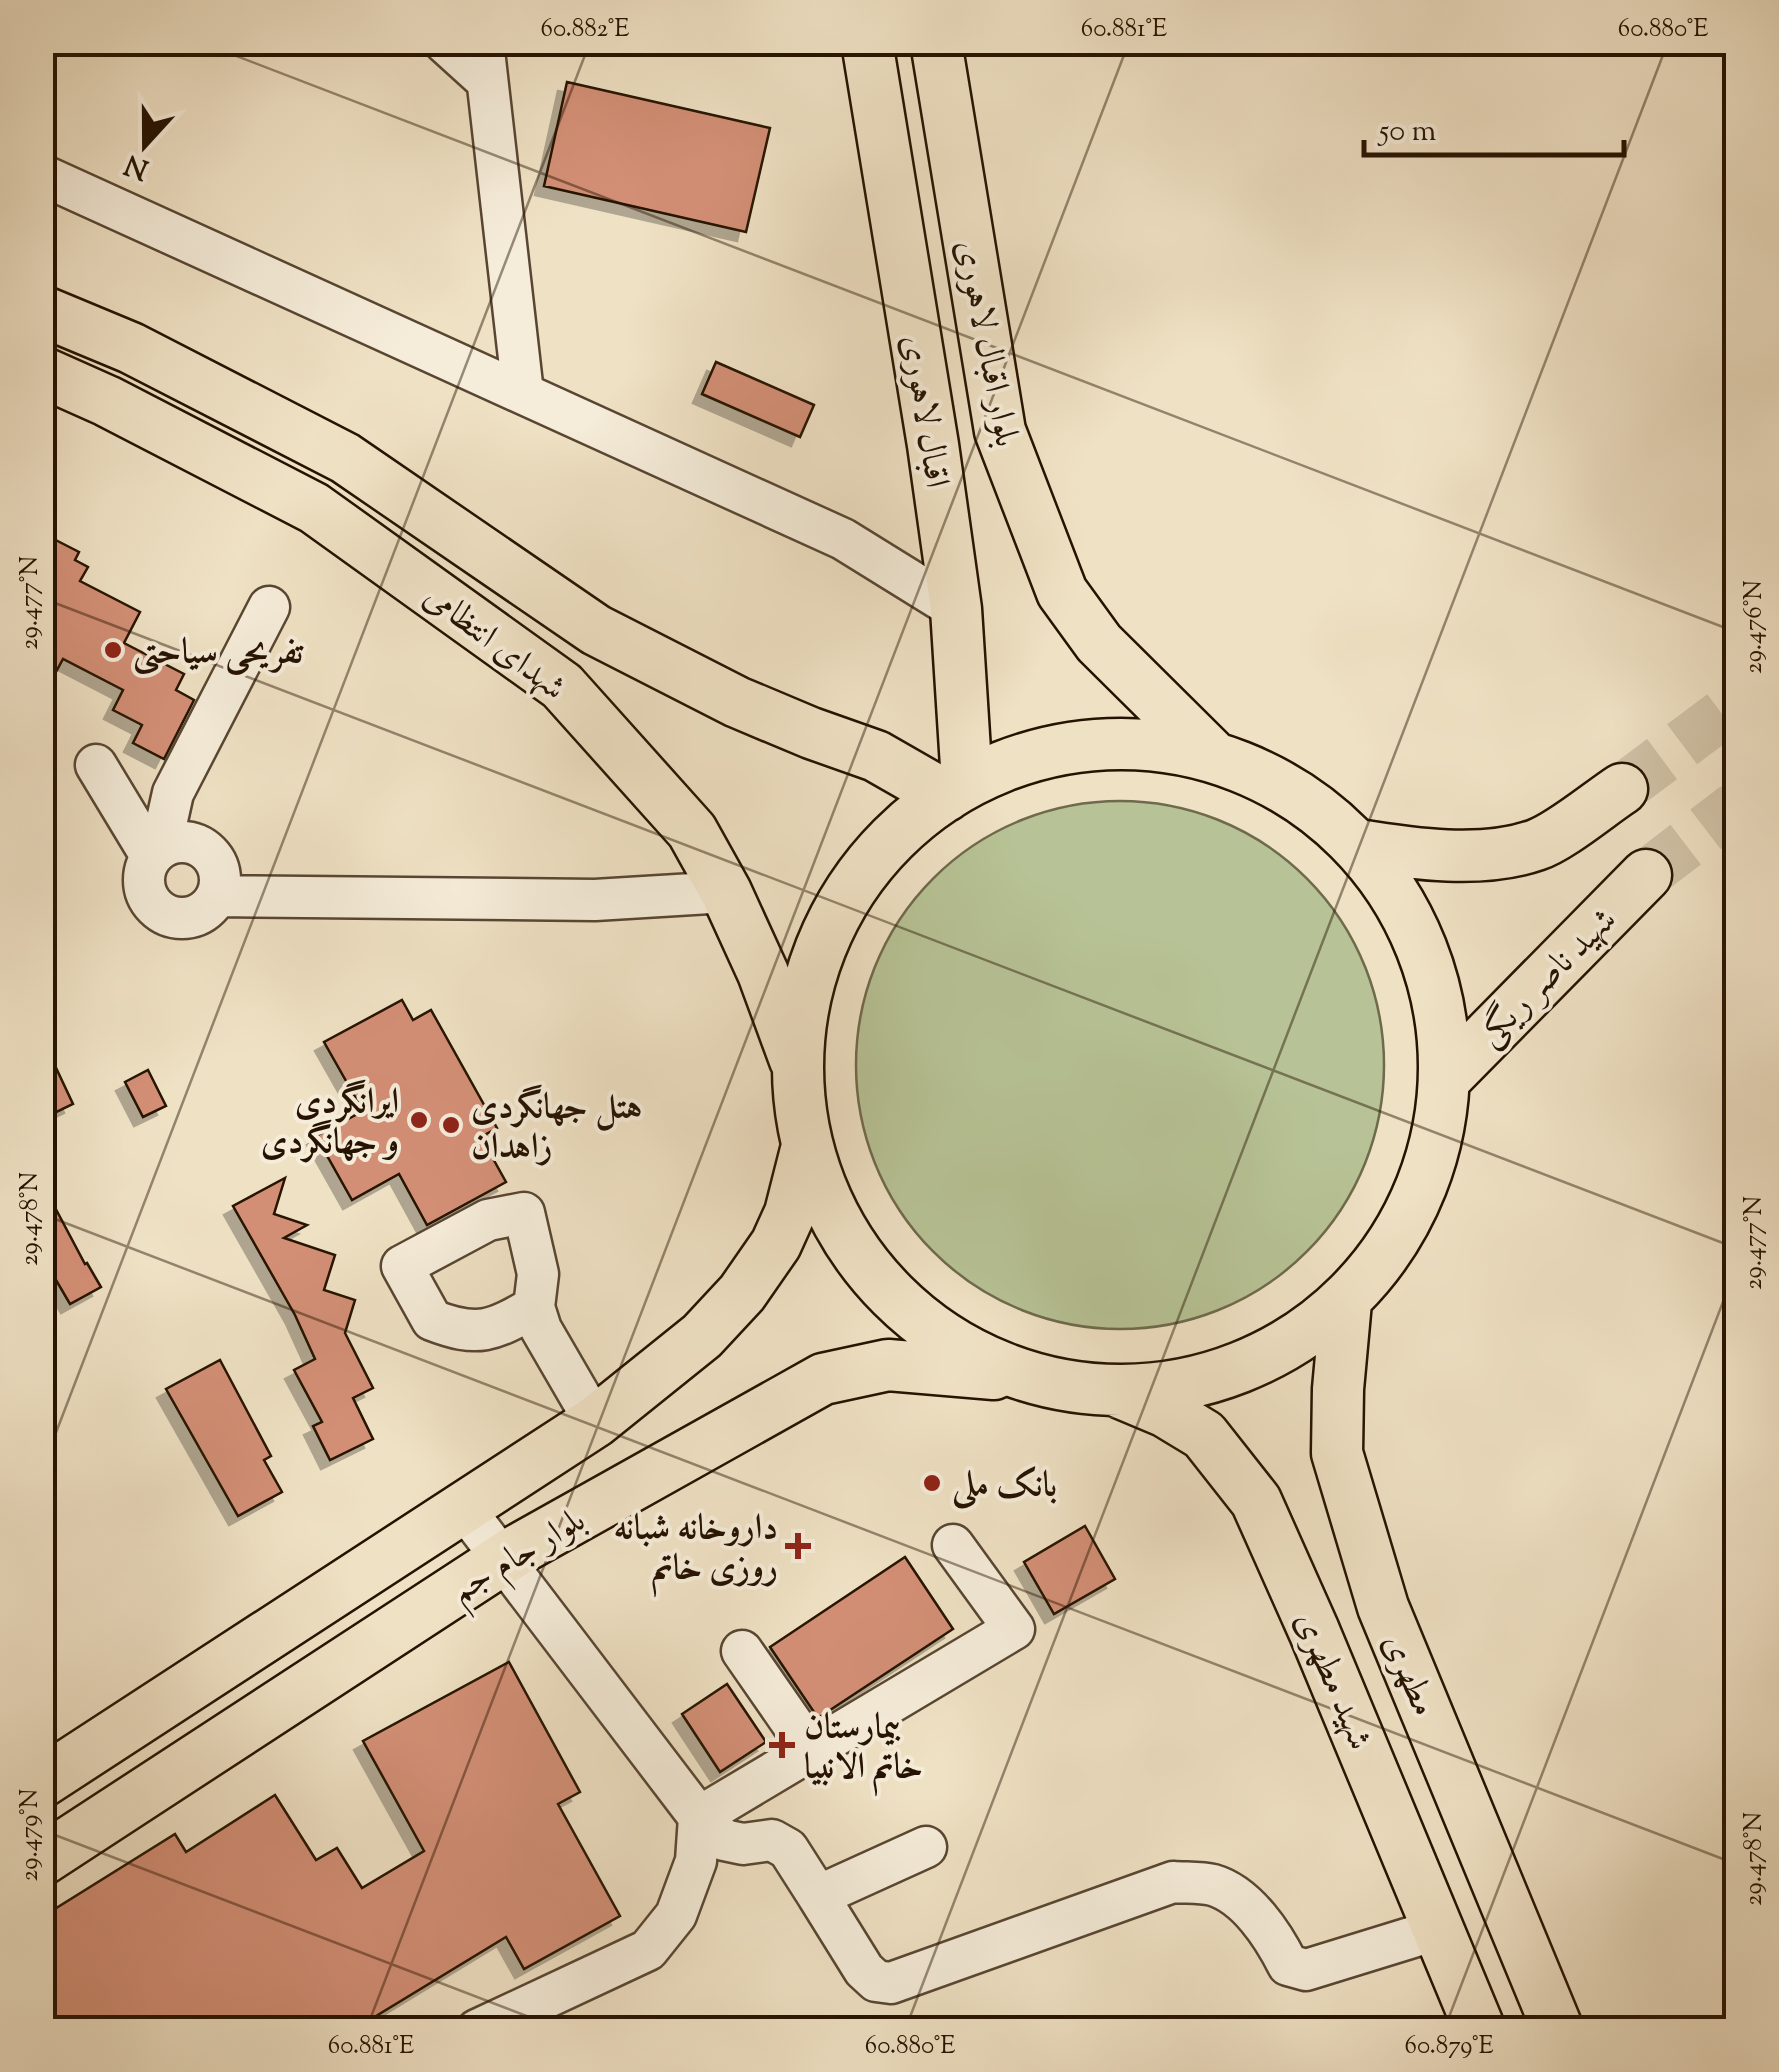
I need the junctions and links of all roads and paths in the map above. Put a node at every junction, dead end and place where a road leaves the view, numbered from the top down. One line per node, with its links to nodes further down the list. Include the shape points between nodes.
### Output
1 (444, 42): 4 (lane)
2 (867, 42): 10 (main road, اقبال لاهوری)
3 (936, 42): 11 (main road, بلوار اقبال لاهوری, via 1000,431 1062,592 1100,643)
4 (485, 62): 8 (lane)
5 (42, 175): 8 (lane)
6 (42, 311): 13 (main road, شهدای انتظامی, via 130,348 345,458 596,630 737,702)
7 (42, 372): 18 (main road, شهدای انتظامی, via 314,508 562,686 692,831)
8 (523, 393): 10 (lane, via 843,539)
9 (269, 607): 16 (lane, via 174,794)
10 (956, 609): 13 (main road, اقبال لاهوری)
11 (1214, 757): 13 (main road, via 1130,744 1044,752); 15 (main road, via 1292,792)
12 (96, 765): 16 (lane)
13 (957, 789): 20 (main road, via 896,834 842,900 808,978)
14 (1622, 790): 15 (main road, via 1538,845 1472,856)
15 (1358, 845): 21 (main road, via 1407,914 1432,977)
16 (156, 852): 19 (lane, via 185,842 207,852 220,872); 19 (lane, via 143,880 162,914 188,918)
17 (1646, 875): 21 (main road, شهید ناصر ریگی)
18 (726, 892): 19 (lane, via 594,900); 20 (main road, شهدای انتظامی)
19 (217, 896)
20 (796, 1062): 22 (main road)
21 (1446, 1077): 23 (main road, via 1433,1160 1399,1237)
22 (807, 1146): 25 (main road, via 838,1225 889,1293 956,1345); 27 (main road, بلوار جام جم, via 790,1213 742,1293 702,1336)
23 (1346, 1302): 26 (main road, via 1278,1351 1200,1382); 41 (main road, مطهری, via 1337,1453 1383,1607)
24 (534, 1306): 27 (lane)
25 (1033, 1378): 26 (main road); 30 (main road, بلوار جام جم, via 888,1365 823,1379)
26 (1116, 1391): 38 (main road, شهید مطهری, via 1204,1436 1256,1501)
27 (594, 1422): 28 (main road, بلوار جام جم)
28 (463, 1507): 30 (lane); 33 (main road, بلوار جام جم)
29 (953, 1545): 32 (lane, via 1014,1628)
30 (500, 1560): 34 (lane); 36 (main road, بلوار جام جم)
31 (742, 1651): 32 (lane)
32 (812, 1752): 34 (lane)
33 (42, 1782)
34 (700, 1817): 37 (lane, via 724,1840 772,1840 788,1849); 39 (lane, via 696,1861 676,1915 648,1950)
35 (926, 1847): 37 (lane)
36 (42, 1860)
37 (818, 1896): 38 (lane, via 864,1970 891,1983 1173,1882 1212,1884 1236,1896 1288,1965 1306,1970)
38 (1438, 1929): 40 (main road, شهید مطهری)
39 (476, 2030)
40 (1480, 2030)
41 (1558, 2030)

